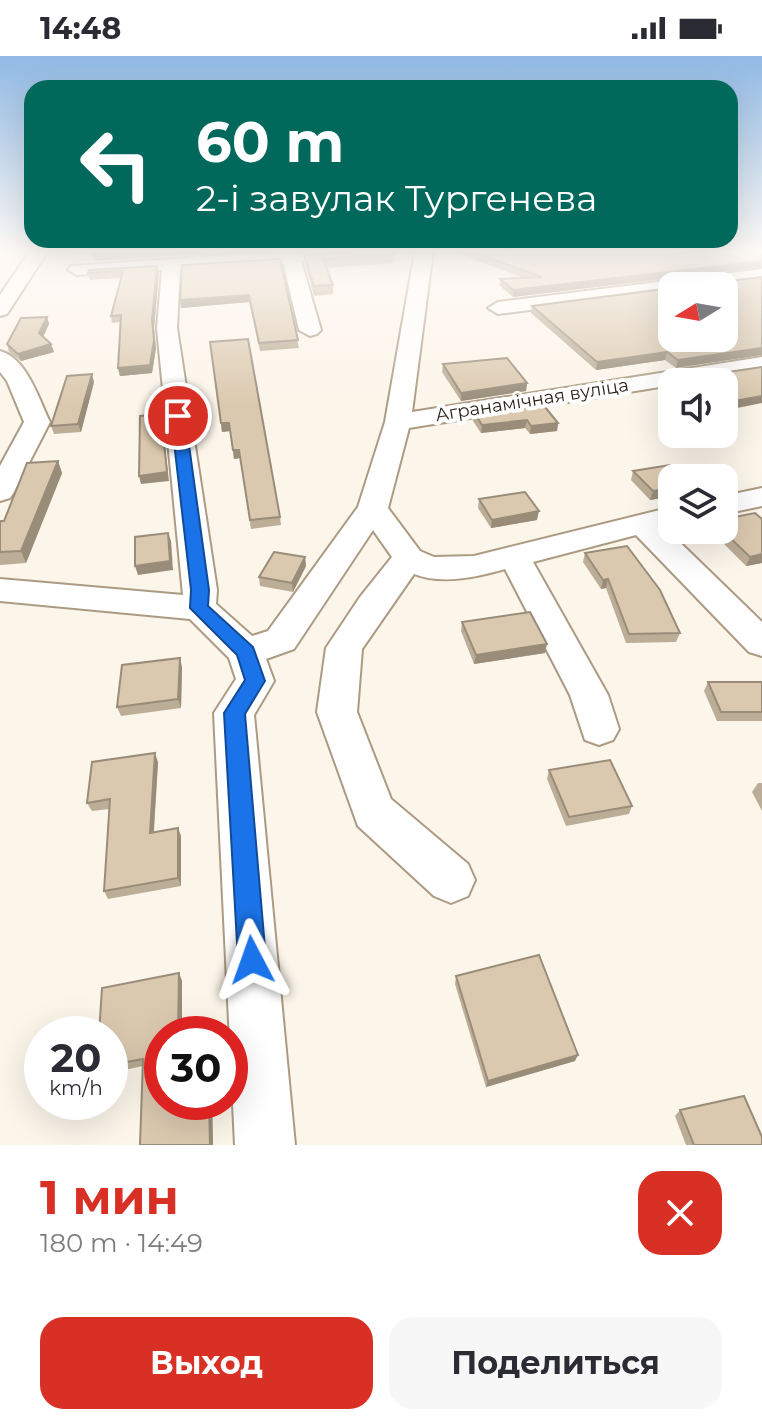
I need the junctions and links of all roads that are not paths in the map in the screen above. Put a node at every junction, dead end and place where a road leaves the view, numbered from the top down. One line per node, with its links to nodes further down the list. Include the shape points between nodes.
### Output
1 (169, 302): 18 (street, via 167,328)
2 (303, 302): 6 (street)
3 (416, 302): 9 (street)
4 (547, 302): 5 (street)
5 (498, 308)
6 (310, 330)
7 (0, 358): 10 (street, via 18,379 37,422)
8 (762, 364): 9 (street, Агранамічная вуліца)
9 (398, 422): 13 (street)
10 (0, 492)
11 (762, 497): 12 (street)
12 (738, 502)
13 (373, 508): 16 (street); 20 (street, via 281,640)
14 (657, 520): 15 (street); 19 (street)
15 (514, 556): 16 (street, via 474,567 429,568); 21 (street, via 589,695)
16 (409, 558): 22 (street, via 344,648 337,712 374,812)
17 (0, 590): 18 (street)
18 (199, 608): 20 (street)
19 (762, 643)
20 (246, 652): 23 (street, via 255,681 234,713)
21 (599, 729)
22 (451, 880)
23 (265, 1145)

